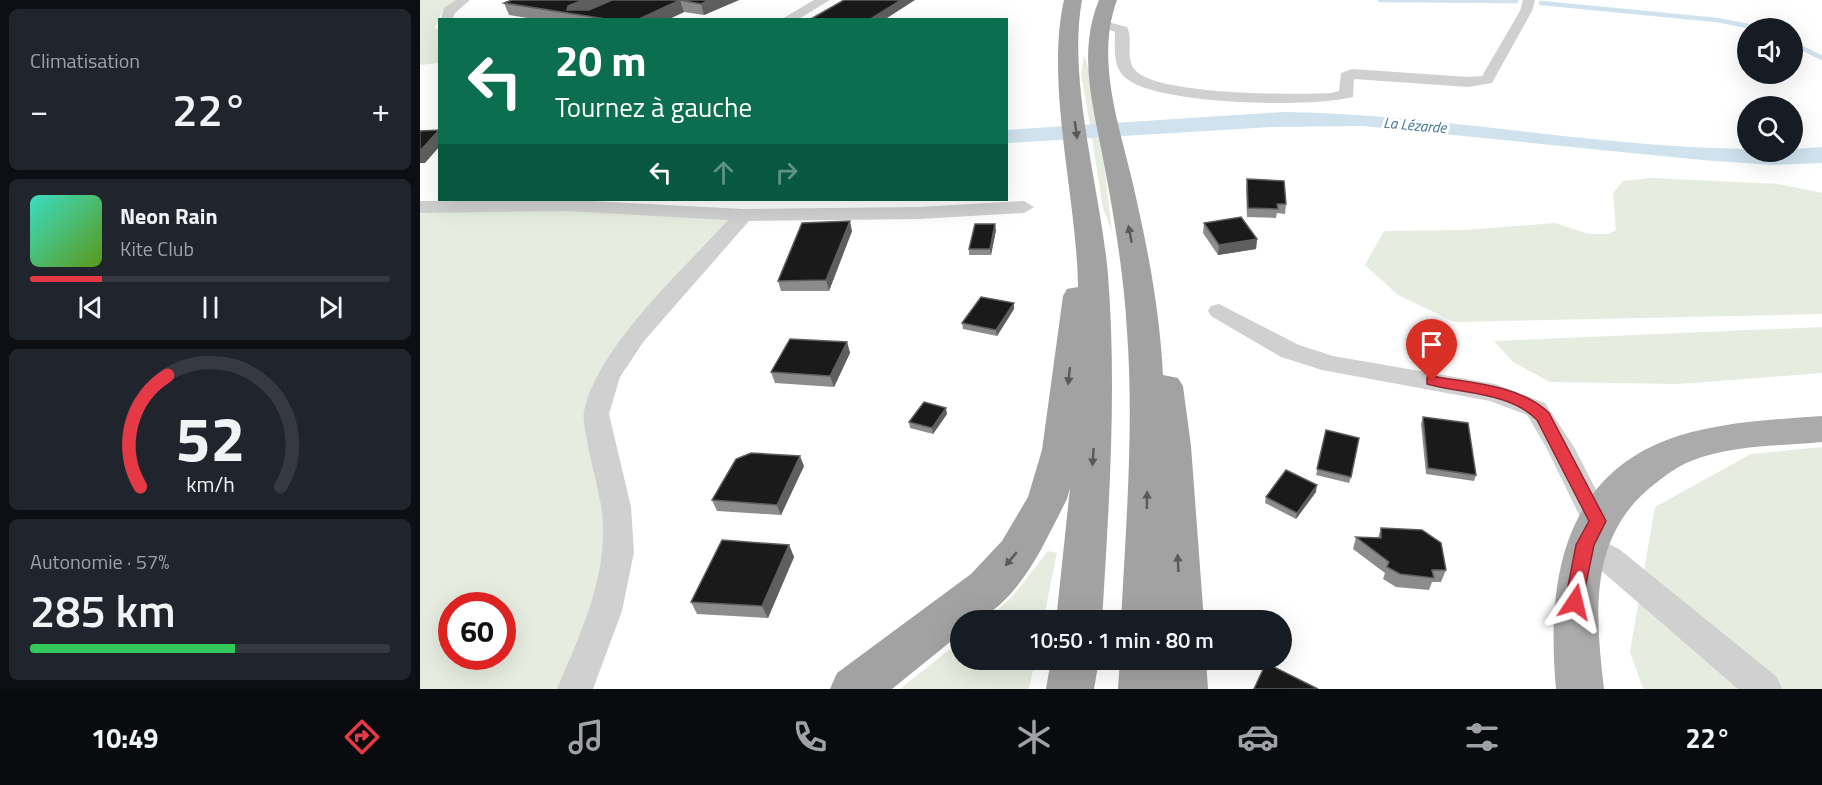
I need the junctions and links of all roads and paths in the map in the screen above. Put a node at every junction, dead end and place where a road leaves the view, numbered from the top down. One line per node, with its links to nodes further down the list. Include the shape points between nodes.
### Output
1 (464, 0): 8 (street)
2 (824, 0): 9 (street)
3 (1073, 0): 11 (highway)
4 (1082, 0): 11 (highway)
5 (1108, 0): 10 (highway)
6 (1121, 0): 10 (highway)
7 (1529, 0): 10 (street, via 1487,80 1348,74 1347,94 1329,99 1193,92 1143,83 1125,68 1122,30)
8 (446, 18)
9 (790, 18)
10 (1100, 31): 16 (highway, one-way to 10, via 1103,96)
11 (1069, 34): 15 (highway, one-way to 15, via 1071,96)
12 (420, 207): 14 (street, via 566,205)
13 (1024, 207): 14 (street, via 919,213)
14 (743, 214): 26 (street, via 636,336 608,376 596,414 616,507 619,552 606,611)
15 (1088, 214): 20 (highway, one-way to 20, via 1095,326 1094,453); 27 (highway, one-way to 27, via 1061,450 1047,499 1017,553 987,587)
16 (1136, 264): 21 (highway, one-way to 16, via 1148,442 1144,334); 22 (highway, one-way to 16, via 1172,446 1160,319)
17 (1219, 311): 19 (street, via 1290,351 1331,364 1495,393 1536,409 1560,447)
18 (1822, 429): 19 (main road, via 1734,437 1679,450 1632,477 1614,495)
19 (1591, 533): 31 (main road, via 1575,602); 32 (street, via 1608,558)
20 (1080, 610)
21 (1144, 610)
22 (1180, 610)
23 (1073, 670): 28 (highway)
24 (1143, 670): 29 (highway)
25 (1183, 670): 30 (highway)
26 (575, 689)
27 (854, 689)
28 (1070, 689)
29 (1142, 689)
30 (1184, 689)
31 (1580, 689)
32 (1764, 689)

